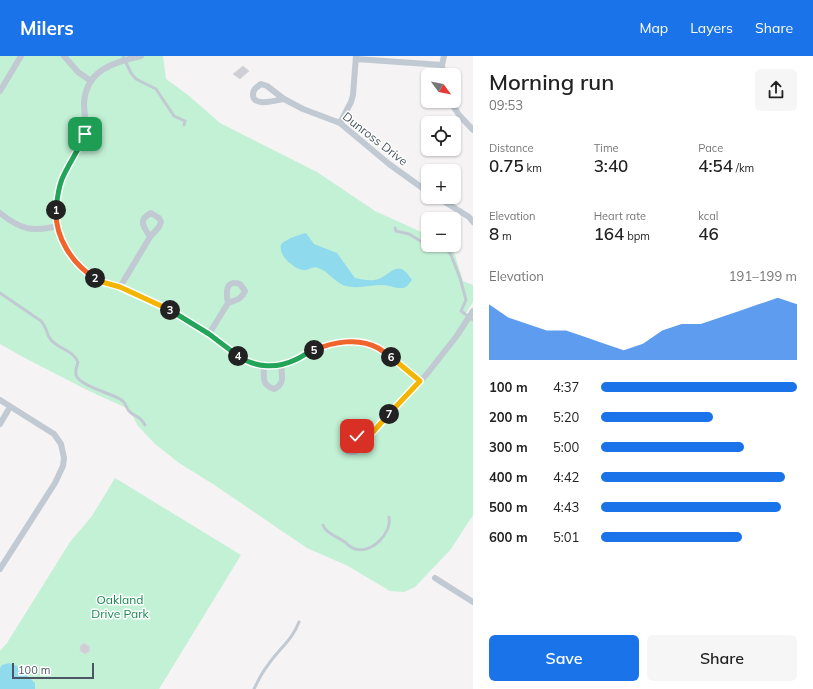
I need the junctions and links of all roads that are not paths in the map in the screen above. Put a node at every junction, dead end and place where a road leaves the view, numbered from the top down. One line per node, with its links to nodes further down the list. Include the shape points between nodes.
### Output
1 (21, 56): 10 (street)
2 (64, 56): 9 (street, via 74,68)
3 (141, 56): 6 (street)
4 (444, 56): 7 (street)
5 (356, 57): 7 (street); 13 (street, via 353,95)
6 (124, 58): 9 (street, via 109,65); 14 (lane, via 136,79 156,90 174,116 185,121)
7 (442, 65): 8 (street)
8 (442, 68)
9 (91, 81): 20 (street, via 85,96 85,134 60,186 56,210)
10 (0, 91)
11 (284, 99): 11 (street, Dunross Drive, via 262,103 253,98 253,93 261,84); 13 (street, Dunross Drive)
12 (455, 108): 15 (street)
13 (340, 123): 16 (street, Dunross Drive)
14 (184, 126)
15 (473, 130)
16 (421, 187)
17 (448, 204): 19 (street)
18 (0, 213): 20 (street, via 17,225 36,230)
19 (473, 222)
20 (58, 226): 23 (street, via 69,254 81,268 102,282)
21 (395, 228): 27 (lane, via 396,231 409,234 430,247 444,249 451,254 466,300 461,311)
22 (150, 237): 23 (street)
23 (120, 287): 28 (street, via 175,313)
24 (0, 293): 35 (lane, via 41,321 51,340 74,356 78,362 76,375 80,380 121,399)
25 (228, 303): 28 (street)
26 (473, 311): 27 (street)
27 (471, 319): 31 (street)
28 (209, 334): 30 (street, via 244,360)
29 (281, 365): 30 (street); 30 (street, via 282,381 274,389 264,383); 31 (street, via 327,344 352,342 377,348)
30 (264, 366)
31 (420, 381): 36 (street, via 373,432)
32 (0, 400): 33 (street)
33 (10, 407): 34 (street); 39 (street, via 54,434 64,452 63,466 55,483)
34 (0, 424)
35 (145, 425)
36 (359, 439)
37 (389, 517): 38 (lane, via 388,528 380,541 362,550 353,548 326,530)
38 (323, 525)
39 (0, 570)
40 (435, 578): 41 (street)
41 (472, 599)
42 (299, 622): 43 (lane, via 288,642 267,666)
43 (254, 689)

